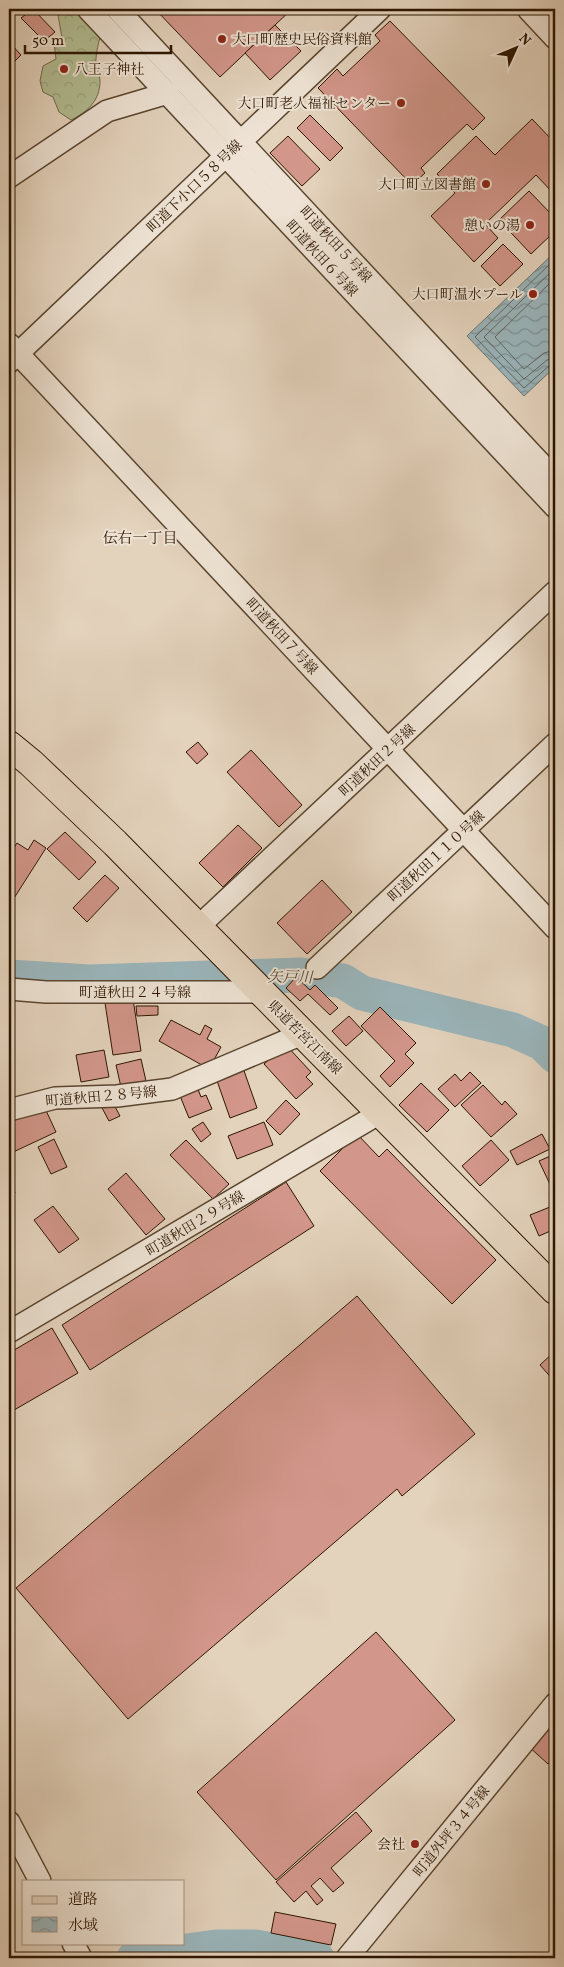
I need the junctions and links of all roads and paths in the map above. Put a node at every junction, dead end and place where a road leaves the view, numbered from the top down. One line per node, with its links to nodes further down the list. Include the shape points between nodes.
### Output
1 (88, 9): 6 (street, 町道秋田６号線)
2 (117, 9): 7 (street, 町道秋田５号線)
3 (380, 9): 7 (street, 町道下小口５８号線)
4 (528, 9): 5 (street)
5 (555, 38)
6 (168, 94): 7 (street, 町道秋田６号線); 8 (street, via 107,112)
7 (234, 149): 9 (street, 町道下小口５８号線); 10 (street, 町道秋田５号線); 11 (street, 町道秋田６号線)
8 (9, 177)
9 (12, 353): 15 (street, 町道秋田７号線)
10 (555, 479)
11 (555, 507)
12 (555, 592): 15 (street, 町道秋田２号線)
13 (555, 744): 16 (street, 町道秋田１１０号線)
14 (9, 745): 17 (main road, 県道若宮江南線, via 108,836)
15 (388, 749): 16 (street, 町道秋田７号線); 17 (street, 町道秋田２号線)
16 (464, 830): 18 (street, 町道秋田７号線); 19 (street, 町道秋田１１０号線)
17 (199, 928): 21 (main road, 県道若宮江南線)
18 (555, 928)
19 (317, 968)
20 (9, 989): 21 (street, 町道秋田２４号線, via 46,992)
21 (261, 992): 22 (main road, 県道若宮江南線)
22 (302, 1034): 23 (street, 町道秋田２８号線, via 172,1089 116,1096 55,1098); 24 (main road, 県道若宮江南線)
23 (9, 1110)
24 (380, 1113): 25 (main road, 県道若宮江南線); 26 (street, 町道秋田２９号線)
25 (555, 1290)
26 (9, 1332)
27 (555, 1704): 31 (street, 町道外坪３４号線)
28 (9, 1822): 29 (street)
29 (39, 1880)
30 (74, 1944): 32 (street)
31 (348, 1957)
32 (81, 1958)

